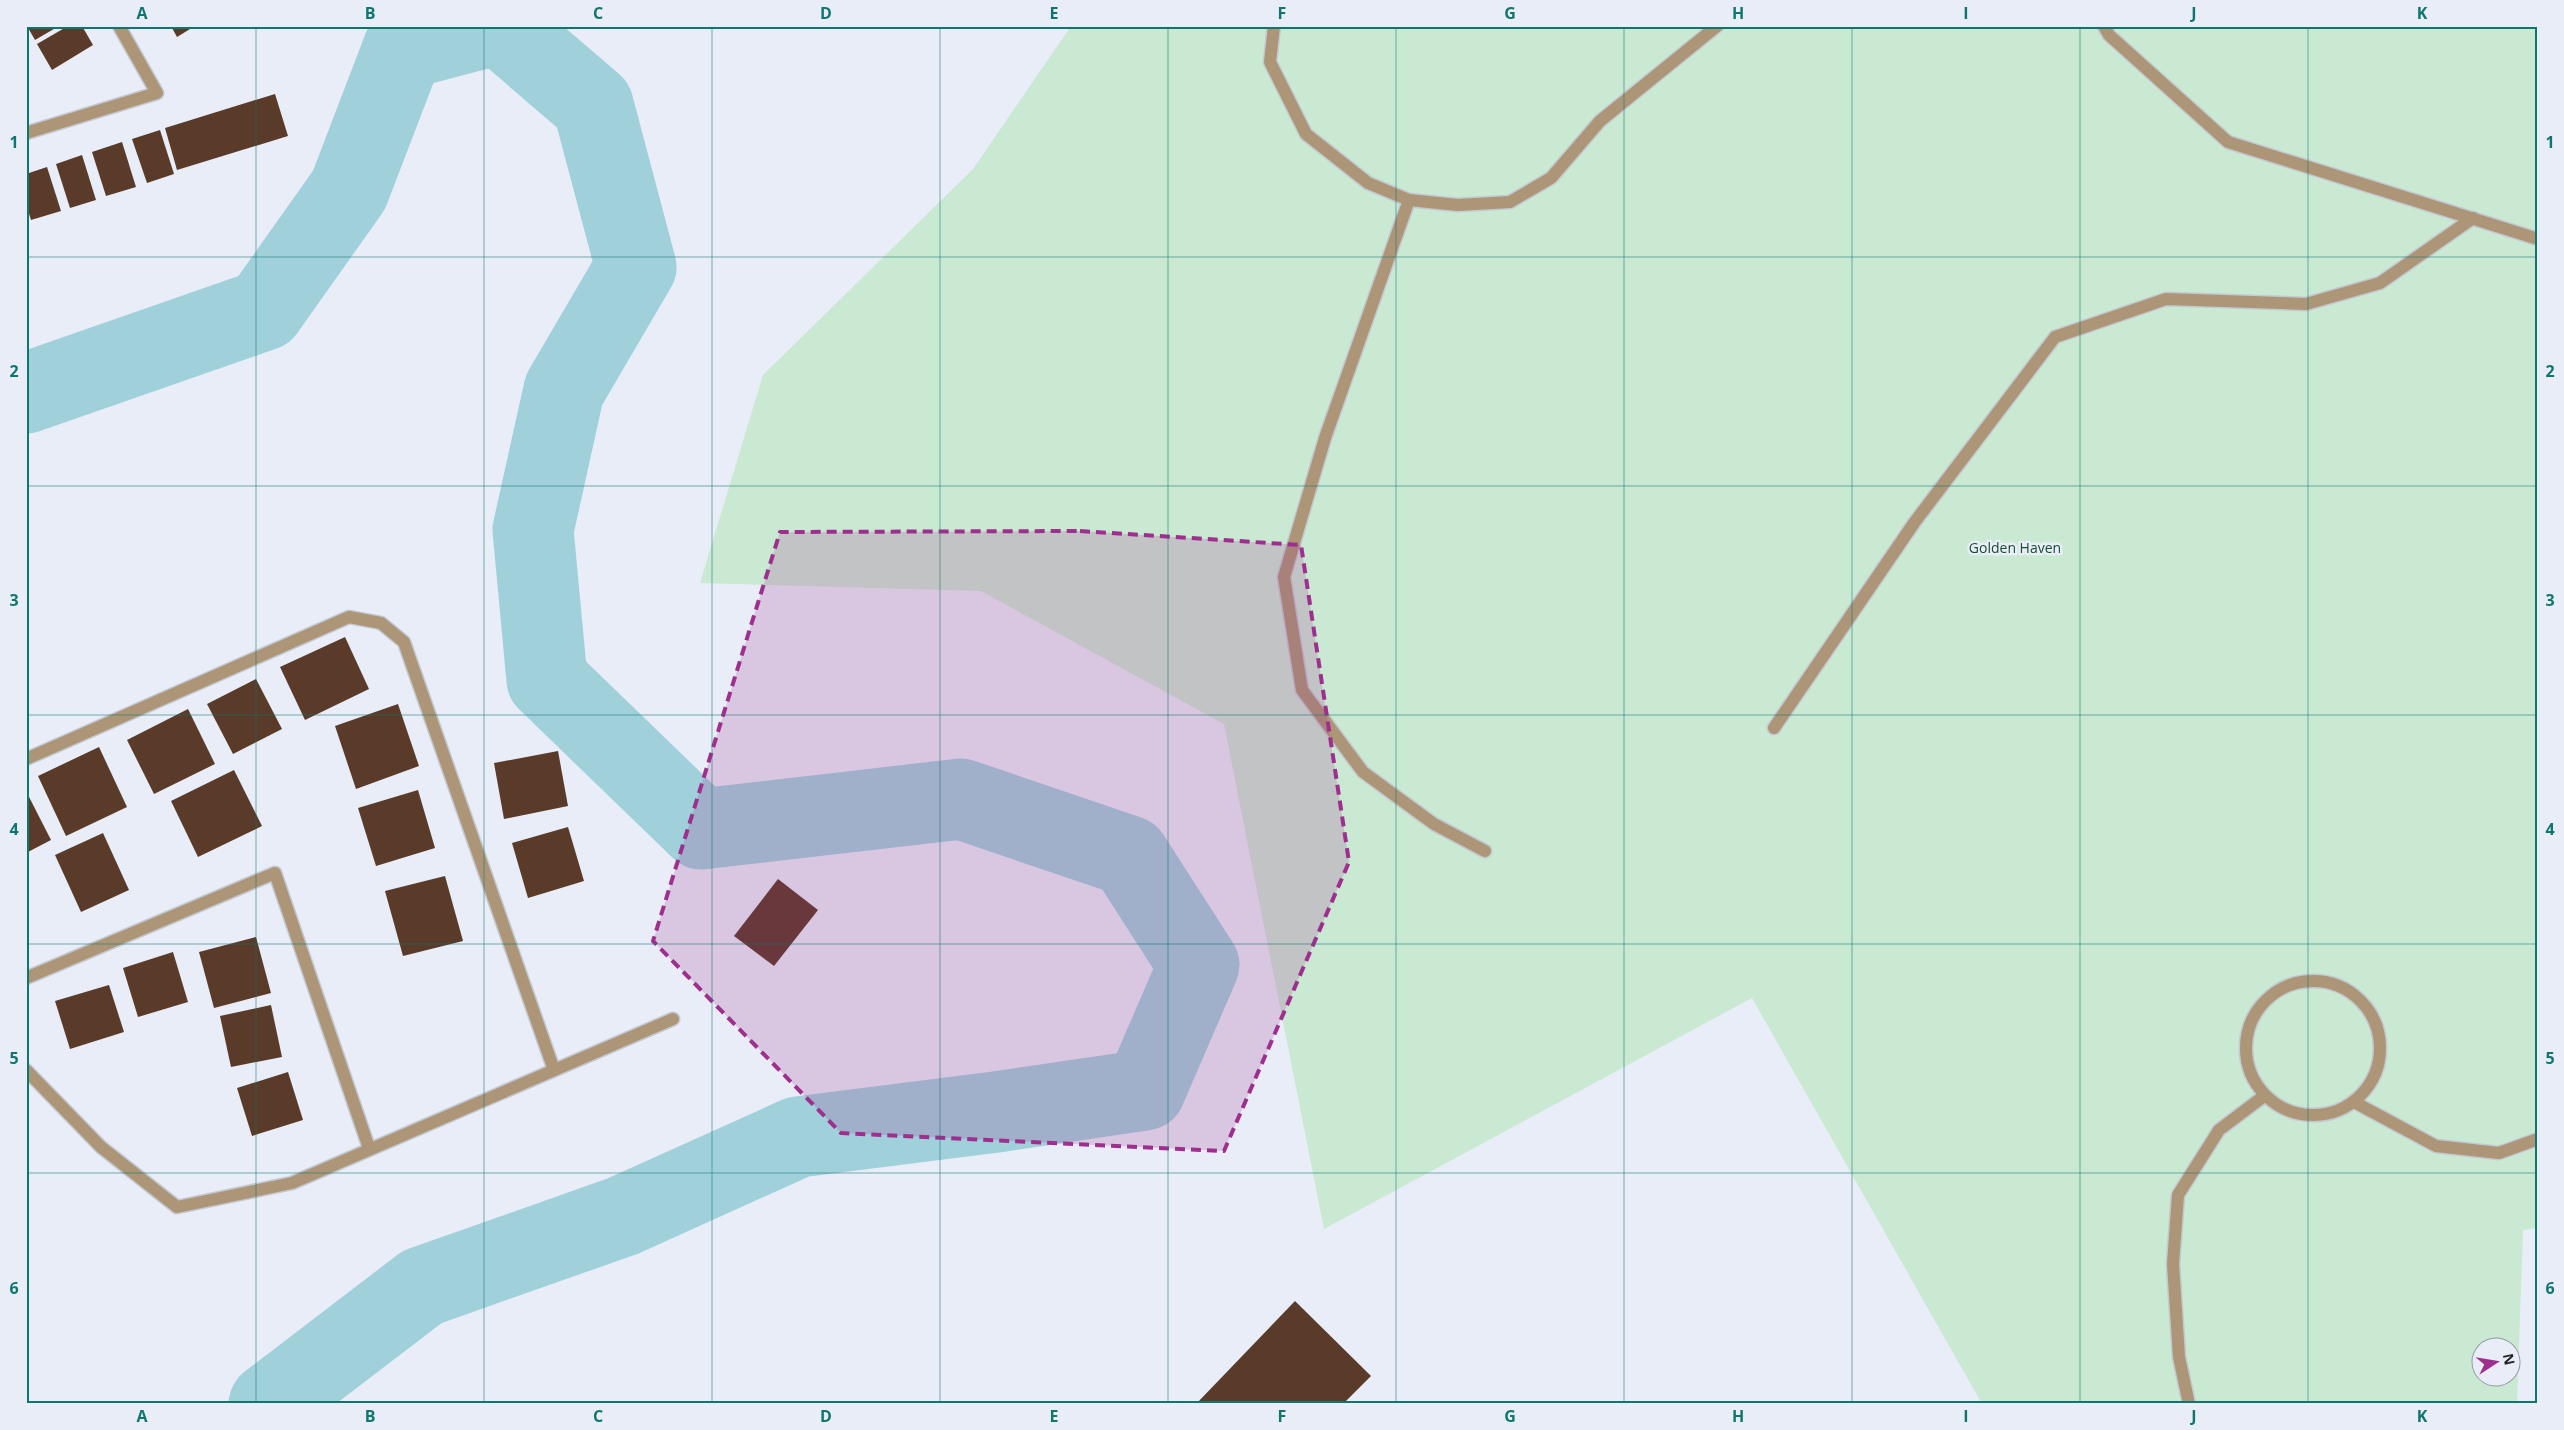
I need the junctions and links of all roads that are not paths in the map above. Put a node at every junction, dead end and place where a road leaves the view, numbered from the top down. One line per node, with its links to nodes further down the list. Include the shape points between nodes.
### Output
1 (119, 26): 5 (street, via 157,92)
2 (1274, 26): 6 (street, via 1270,62 1306,134 1368,183)
3 (1716, 26): 6 (street, via 1600,120 1551,178 1510,202 1458,205)
4 (2104, 26): 7 (street, via 2108,35 2228,142)
5 (26, 133)
6 (1409, 200): 11 (street, via 1325,438 1284,577 1302,690 1363,772 1434,824)
7 (2473, 218): 8 (street); 9 (street, via 2380,282 2306,304 2166,299 2055,337 1914,524)
8 (2538, 239)
9 (1774, 728)
10 (26, 760): 15 (street, via 349,617 381,623 404,642)
11 (1485, 851)
12 (26, 978): 19 (street, via 275,872)
13 (673, 1020): 15 (street)
14 (26, 1070): 19 (street, via 100,1147 177,1207 292,1183)
15 (554, 1070): 19 (street)
16 (2264, 1096): 17 (street, via 2280,1108 2318,1116); 17 (street, via 2253,1081 2244,1044 2257,1008 2286,984 2325,980 2360,998 2380,1033 2378,1072); 20 (street, via 2219,1130 2178,1195 2173,1264 2178,1357)
17 (2354, 1102): 18 (street, via 2436,1146 2498,1153)
18 (2538, 1139)
19 (369, 1148)
20 (2188, 1404)

